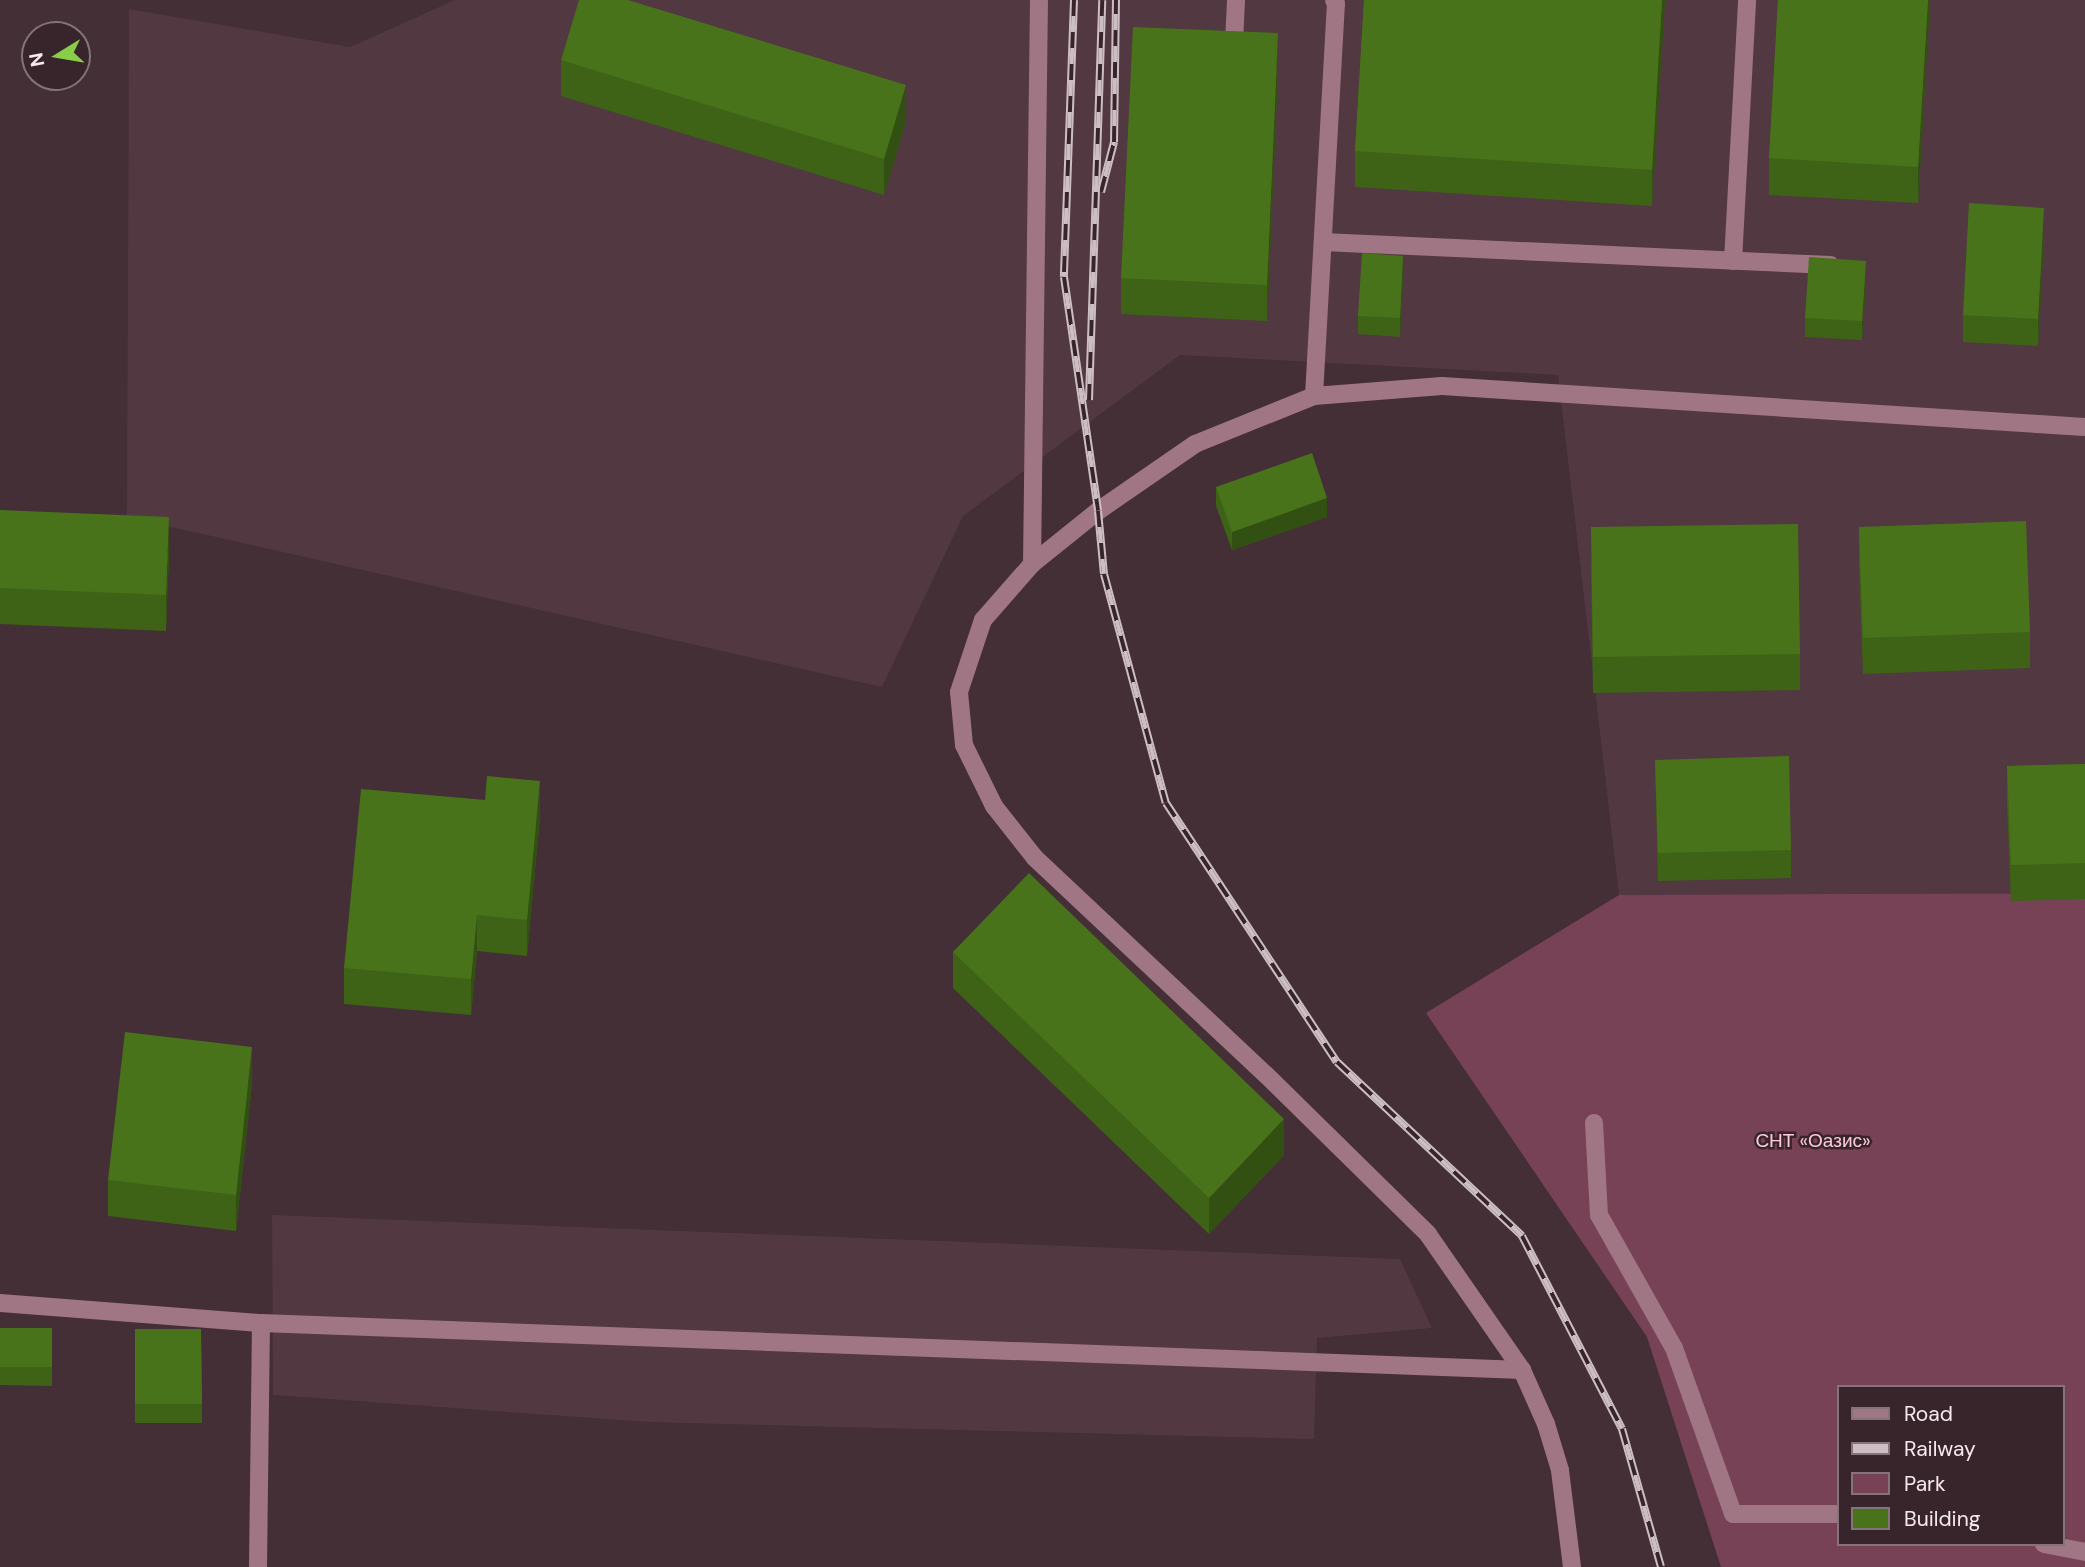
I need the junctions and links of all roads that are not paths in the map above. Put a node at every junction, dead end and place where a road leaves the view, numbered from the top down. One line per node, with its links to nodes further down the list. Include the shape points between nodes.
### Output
1 (1039, 0): 11 (street)
2 (1236, 0): 5 (street)
3 (1334, 0): 6 (street)
4 (1747, 0): 7 (street)
5 (1234, 43)
6 (1323, 242): 7 (street); 9 (street)
7 (1732, 261): 8 (street)
8 (1832, 265)
9 (1314, 396): 10 (street, via 1442,386); 11 (street, via 1195,444 1098,511)
10 (2085, 427)
11 (1032, 564): 15 (street, via 983,620 959,692 964,745 994,806 1035,858 1428,1234)
12 (1594, 1123): 16 (street, via 1600,1214 1675,1348 1733,1514)
13 (0, 1303): 14 (street)
14 (261, 1323): 15 (street); 19 (street)
15 (1521, 1370): 20 (street, via 1546,1424 1560,1470)
16 (1836, 1514)
17 (2054, 1546): 18 (street)
18 (2085, 1552)
19 (258, 1567)
20 (1572, 1567)

